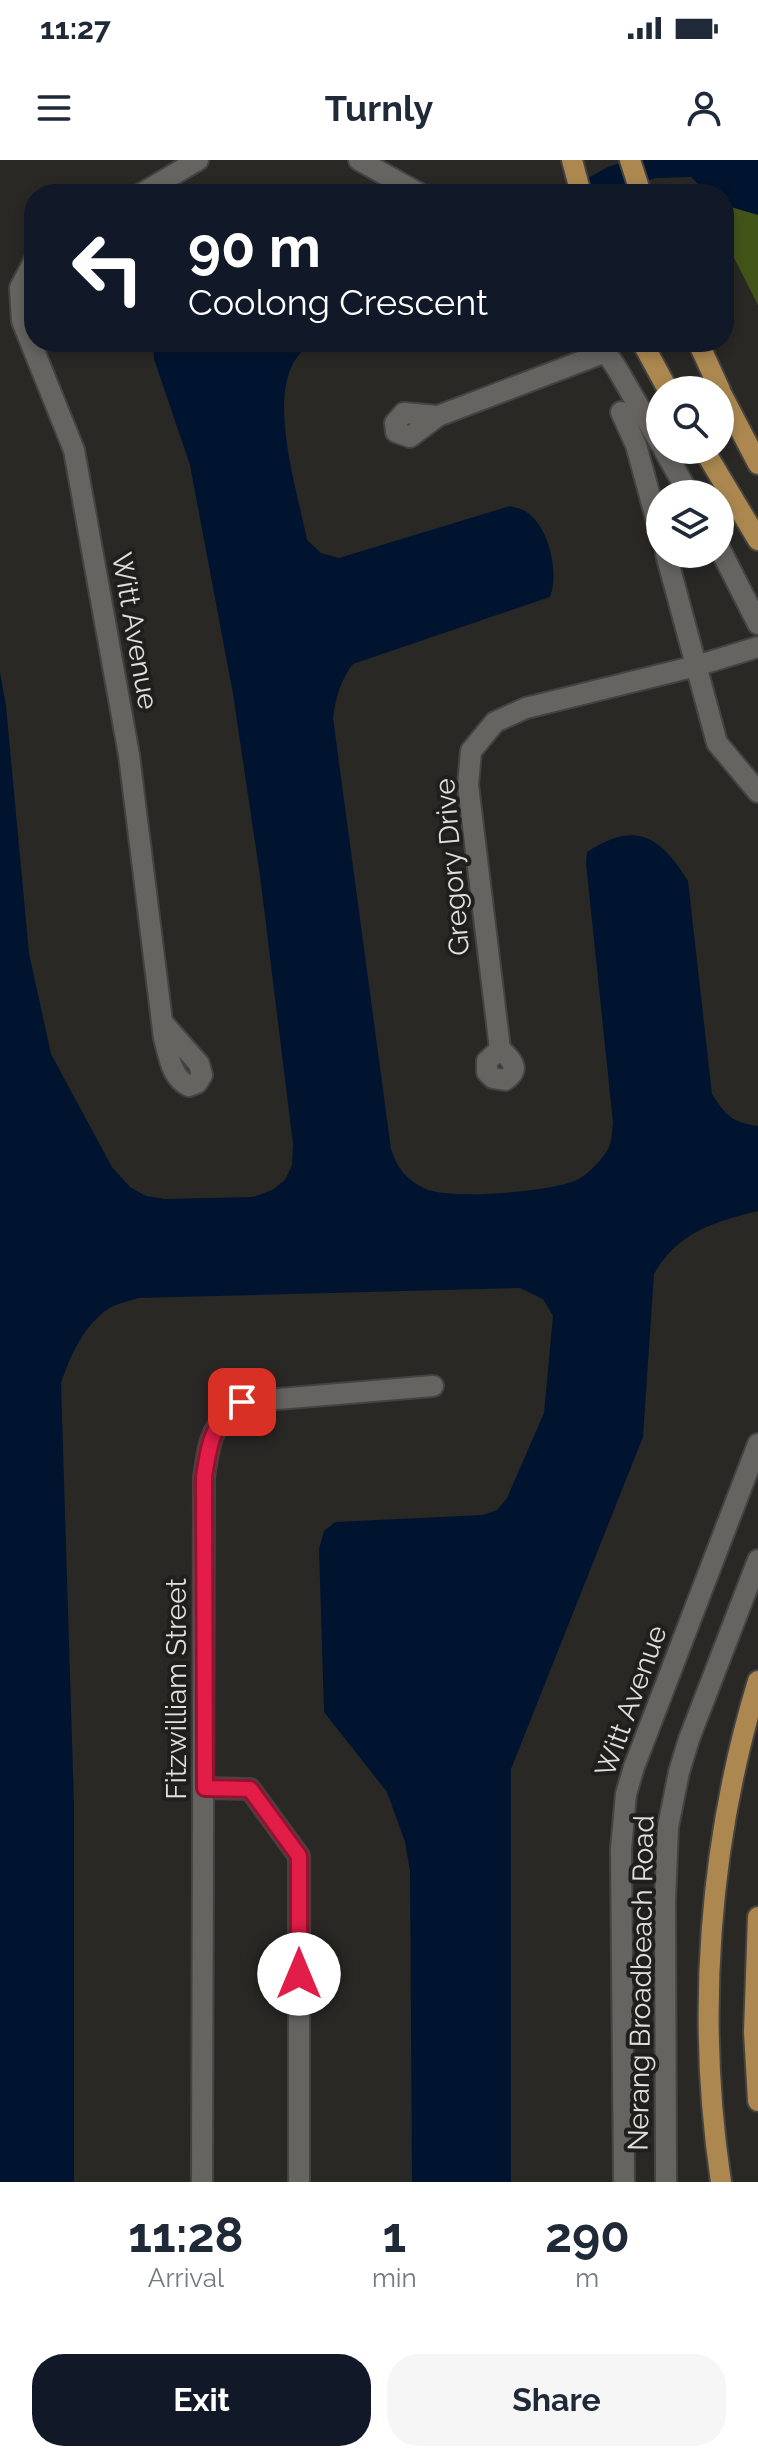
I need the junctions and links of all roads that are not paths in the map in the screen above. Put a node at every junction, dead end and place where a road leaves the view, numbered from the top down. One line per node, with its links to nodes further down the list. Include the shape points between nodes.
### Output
1 (198, 160): 5 (street)
2 (359, 160): 6 (street)
3 (572, 160): 7 (main road)
4 (630, 160): 8 (main road)
5 (158, 184)
6 (402, 184)
7 (578, 184)
8 (638, 184)
9 (24, 280): 10 (street, Witt Avenue)
10 (24, 326)
11 (34, 352): 34 (street, Witt Avenue, via 74,450 129,755)
12 (597, 352): 19 (street)
13 (600, 352): 21 (street)
14 (647, 352): 16 (main road)
15 (703, 352): 17 (main road)
16 (660, 376)
17 (714, 376)
18 (621, 412): 23 (street)
19 (438, 416)
20 (734, 417): 24 (main road)
21 (646, 420)
22 (646, 423): 23 (street)
23 (636, 445): 26 (street)
24 (758, 463)
25 (712, 464): 27 (main road)
26 (646, 482)
27 (758, 540)
28 (670, 568): 32 (street)
29 (730, 568): 30 (street)
30 (758, 624)
31 (758, 647): 32 (street, Gregory Drive)
32 (696, 666): 33 (street, via 717,743); 35 (street, Gregory Drive, via 526,708 495,722 471,751 468,785)
33 (758, 792)
34 (163, 1023)
35 (500, 1049)
36 (433, 1386): 40 (street, Fitzwilliam Street, via 242,1402 222,1417 209,1443 204,1477)
37 (758, 1444): 45 (street, Witt Avenue, via 626,1794 621,1849)
38 (758, 1560): 46 (street, Nerang Broadbeach Road, via 689,1739 668,1827)
39 (758, 1681): 47 (main road, via 721,1840 713,1911 709,2054)
40 (205, 1788): 43 (street, Fitzwilliam Street); 44 (street, via 250,1789 299,1856)
41 (758, 1917): 42 (main road)
42 (758, 2101)
43 (202, 2182)
44 (299, 2182)
45 (624, 2182)
46 (666, 2182)
47 (721, 2182)

